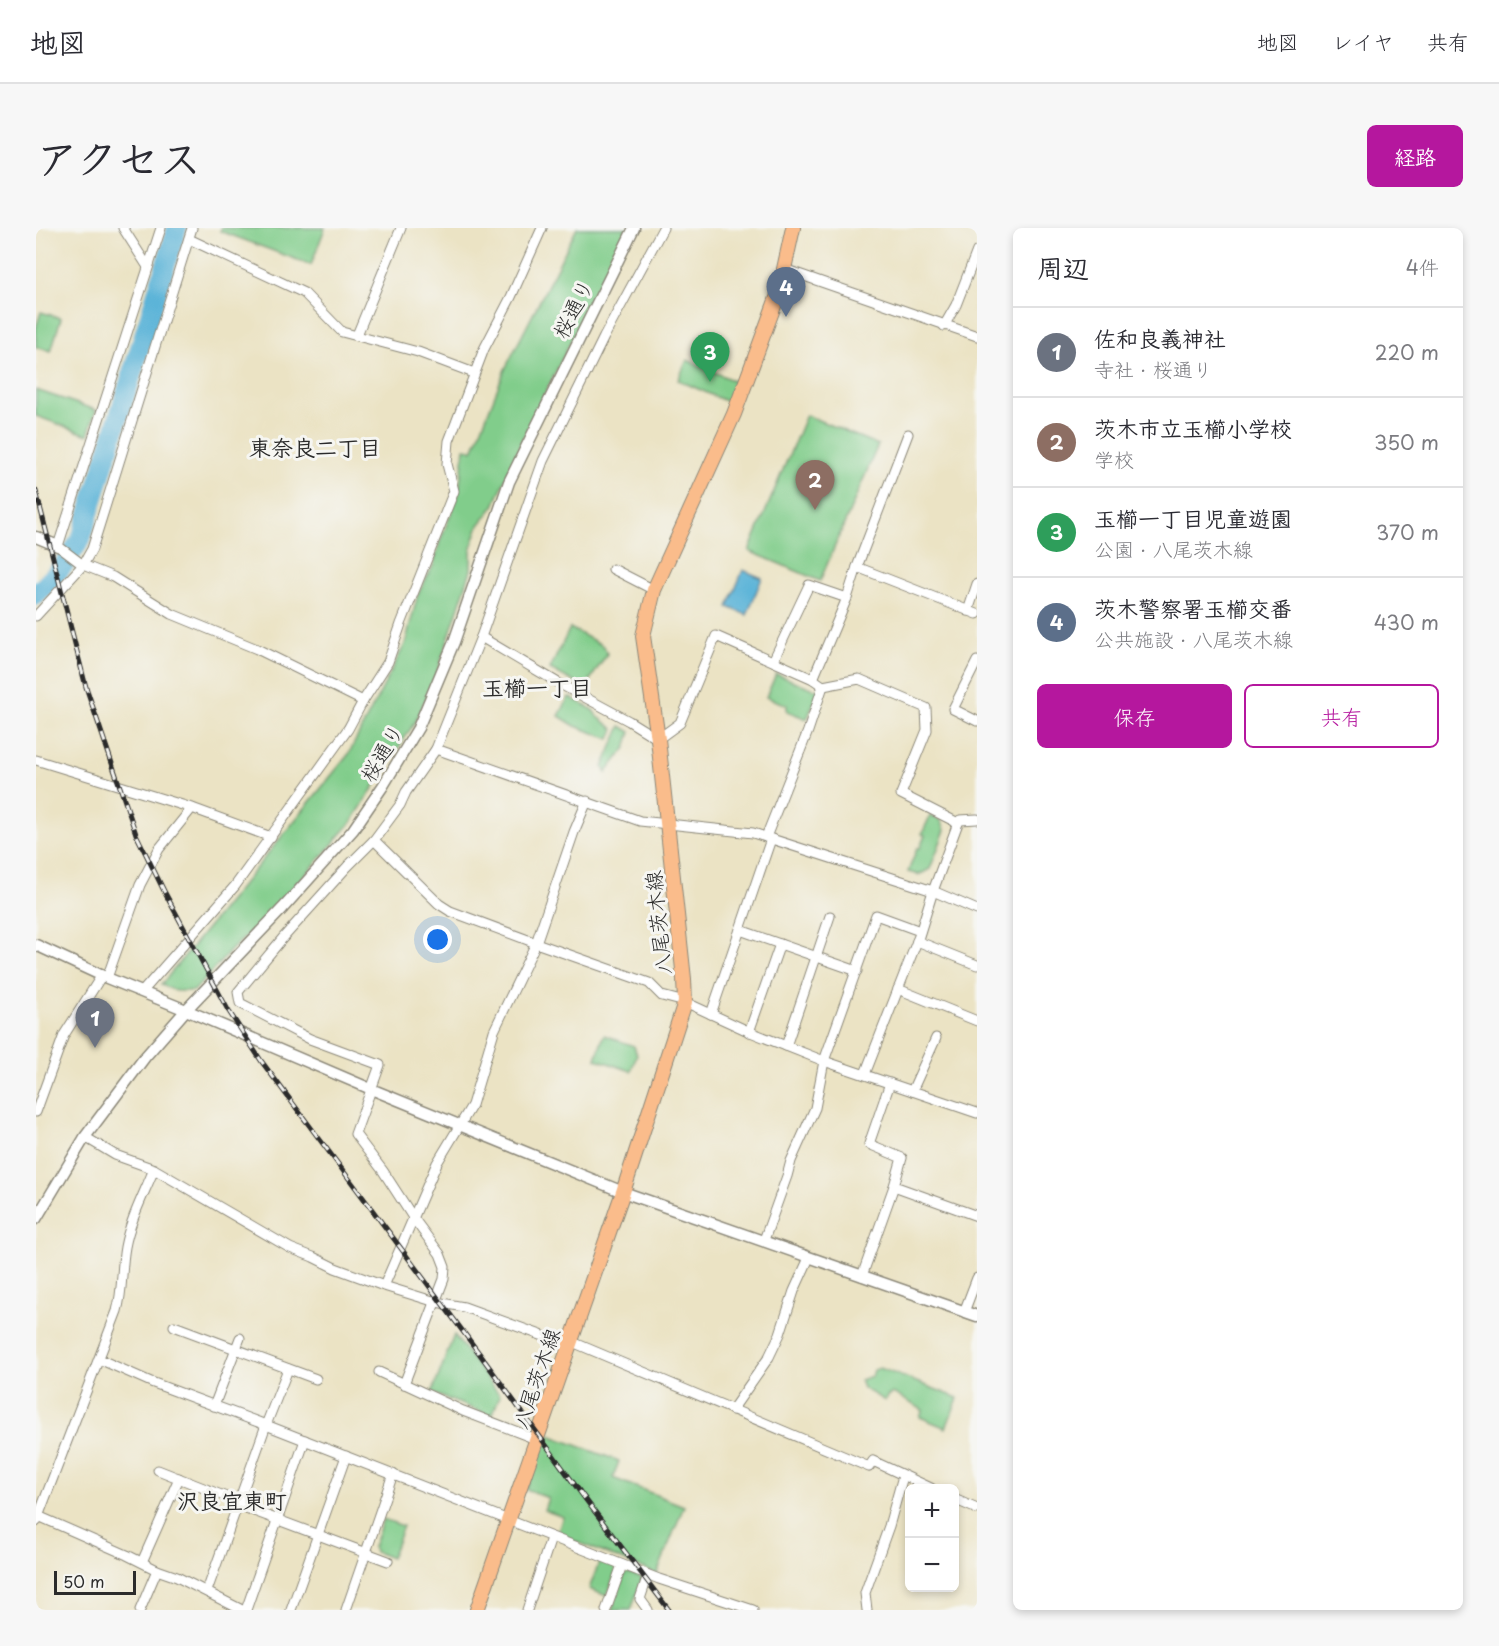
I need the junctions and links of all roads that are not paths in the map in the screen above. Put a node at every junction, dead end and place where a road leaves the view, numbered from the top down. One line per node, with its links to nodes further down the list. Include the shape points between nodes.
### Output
1 (123, 228): 11 (street)
2 (161, 228): 11 (street)
3 (192, 228): 9 (street)
4 (401, 228): 14 (street)
5 (542, 228): 16 (street)
6 (634, 228): 61 (street, 桜通り, via 509,482 454,642 418,728 353,830)
7 (663, 228): 28 (street, via 543,461)
8 (793, 228): 12 (main road, 八尾茨木線)
9 (189, 238): 14 (street, via 304,293 342,332); 20 (street, via 92,549)
10 (977, 251): 13 (street)
11 (148, 267): 19 (street)
12 (784, 269): 13 (street); 24 (main road, 八尾茨木線, via 784,279 734,414)
13 (944, 326): 15 (street)
14 (357, 335): 16 (street)
15 (977, 336)
16 (474, 373): 33 (street, via 449,441 447,464 454,491 388,662)
17 (908, 434): 21 (street)
18 (36, 537): 19 (street)
19 (61, 548): 20 (street)
20 (81, 563): 27 (street); 33 (street, via 113,577 172,614 257,649)
21 (857, 567): 25 (street); 26 (street)
22 (613, 569): 24 (street)
23 (977, 584): 26 (street)
24 (654, 591): 35 (main road, 八尾茨木線, via 643,640)
25 (847, 598): 29 (street, via 809,585); 31 (street)
26 (972, 612)
27 (36, 616)
28 (481, 637): 35 (street); 36 (street)
29 (773, 661): 31 (street); 35 (street, via 716,636 680,723)
30 (977, 661): 34 (street, via 953,709)
31 (813, 679): 32 (street)
32 (823, 686): 41 (street, via 859,679 926,708 927,730 901,794); 44 (street)
33 (363, 701): 43 (street, via 348,729)
34 (977, 721)
35 (658, 739): 42 (main road, 八尾茨木線)
36 (436, 749): 38 (street); 45 (street)
37 (36, 760): 39 (street)
38 (587, 801): 42 (street, via 640,821); 51 (street)
39 (192, 808): 43 (street); 57 (street, via 159,849 140,885)
40 (976, 819): 41 (street)
41 (958, 823): 46 (street)
42 (668, 825): 44 (street, via 753,833); 60 (main road, 八尾茨木線)
43 (271, 837): 59 (street, via 236,886)
44 (768, 838): 46 (street); 49 (street)
45 (374, 840): 51 (street, via 439,904); 70 (street, via 238,992 240,1003 310,1039 380,1065)
46 (933, 891): 47 (street); 50 (street)
47 (977, 910)
48 (830, 916): 54 (street)
49 (740, 930): 52 (street); 62 (street)
50 (919, 936): 55 (street); 56 (street, via 876,915); 58 (street)
51 (537, 944): 60 (street, via 648,983 663,996); 74 (street, via 494,1031 471,1105)
52 (780, 944): 54 (street); 64 (street)
53 (36, 945): 57 (street)
54 (816, 956): 56 (street); 66 (street)
55 (977, 964)
56 (857, 970): 67 (street)
57 (104, 976): 59 (street); 72 (street, via 64,1035)
58 (898, 989): 63 (street); 68 (street)
59 (142, 992): 61 (street)
60 (684, 1002): 62 (street); 78 (main road, 八尾茨木線)
61 (186, 1010): 70 (street); 75 (street, 桜通り)
62 (711, 1014): 64 (street)
63 (977, 1021)
64 (749, 1032): 66 (street)
65 (936, 1038): 71 (street)
66 (786, 1046): 67 (street)
67 (824, 1061): 68 (street); 82 (street, via 815,1108 791,1161)
68 (865, 1074): 69 (street)
69 (890, 1083): 71 (street); 77 (street, via 869,1144 902,1158)
70 (371, 1089): 74 (street); 81 (street, via 355,1134)
71 (912, 1091): 73 (street)
72 (36, 1112)
73 (977, 1113)
74 (459, 1124): 78 (street); 81 (street, via 437,1163)
75 (85, 1137): 76 (street, via 115,1155); 80 (street, 桜通り)
76 (154, 1168): 86 (street, via 290,1248); 94 (street, via 128,1233 121,1297)
77 (894, 1186): 79 (street); 84 (street)
78 (623, 1192): 82 (street); 92 (main road, 八尾茨木線)
79 (977, 1216)
80 (36, 1219)
81 (414, 1219): 86 (street); 87 (street, via 445,1267)
82 (764, 1240): 83 (street)
83 (809, 1258): 84 (street); 100 (street, via 769,1357)
84 (862, 1276): 88 (street)
85 (977, 1278): 88 (street)
86 (384, 1286): 87 (street)
87 (436, 1302): 92 (street, via 464,1307); 98 (street)
88 (964, 1312): 89 (street)
89 (977, 1317)
90 (174, 1326): 93 (street)
91 (240, 1338): 93 (street)
92 (569, 1343): 100 (street); 103 (main road, 八尾茨木線)
93 (236, 1348): 95 (street); 99 (street)
94 (99, 1359): 99 (street); 113 (street)
95 (288, 1369): 97 (street); 101 (street)
96 (379, 1372): 98 (street)
97 (316, 1379)
98 (404, 1384): 103 (street)
99 (214, 1406): 101 (street)
100 (732, 1410): 107 (street, via 869,1467 873,1461)
101 (266, 1425): 102 (street); 111 (street)
102 (305, 1440): 104 (street); 114 (street)
103 (536, 1440): 115 (main road, 八尾茨木線)
104 (346, 1456): 106 (street); 116 (street)
105 (158, 1470): 108 (street)
106 (393, 1474): 115 (street); 118 (street)
107 (903, 1476): 109 (street); 134 (street, via 865,1593)
108 (179, 1478): 111 (street); 120 (street)
109 (922, 1484)
110 (959, 1501): 112 (street)
111 (238, 1504): 114 (street); 124 (street)
112 (977, 1509)
113 (37, 1518): 120 (street)
114 (278, 1520): 116 (street); 126 (street)
115 (508, 1520): 117 (street); 129 (main road, 八尾茨木線)
116 (317, 1534): 118 (street); 127 (street)
117 (551, 1538): 121 (street); 130 (street)
118 (367, 1553): 119 (street); 128 (street)
119 (388, 1561)
120 (142, 1562): 122 (street)
121 (622, 1565): 123 (street); 131 (street)
122 (158, 1570): 124 (street); 125 (street)
123 (648, 1575): 132 (street, via 640,1599); 133 (street)
124 (207, 1592): 126 (street)
125 (140, 1610)
126 (244, 1610)
127 (291, 1610)
128 (346, 1610)
129 (477, 1610)
130 (527, 1610)
131 (606, 1610)
132 (648, 1610)
133 (753, 1610)
134 (867, 1610)

